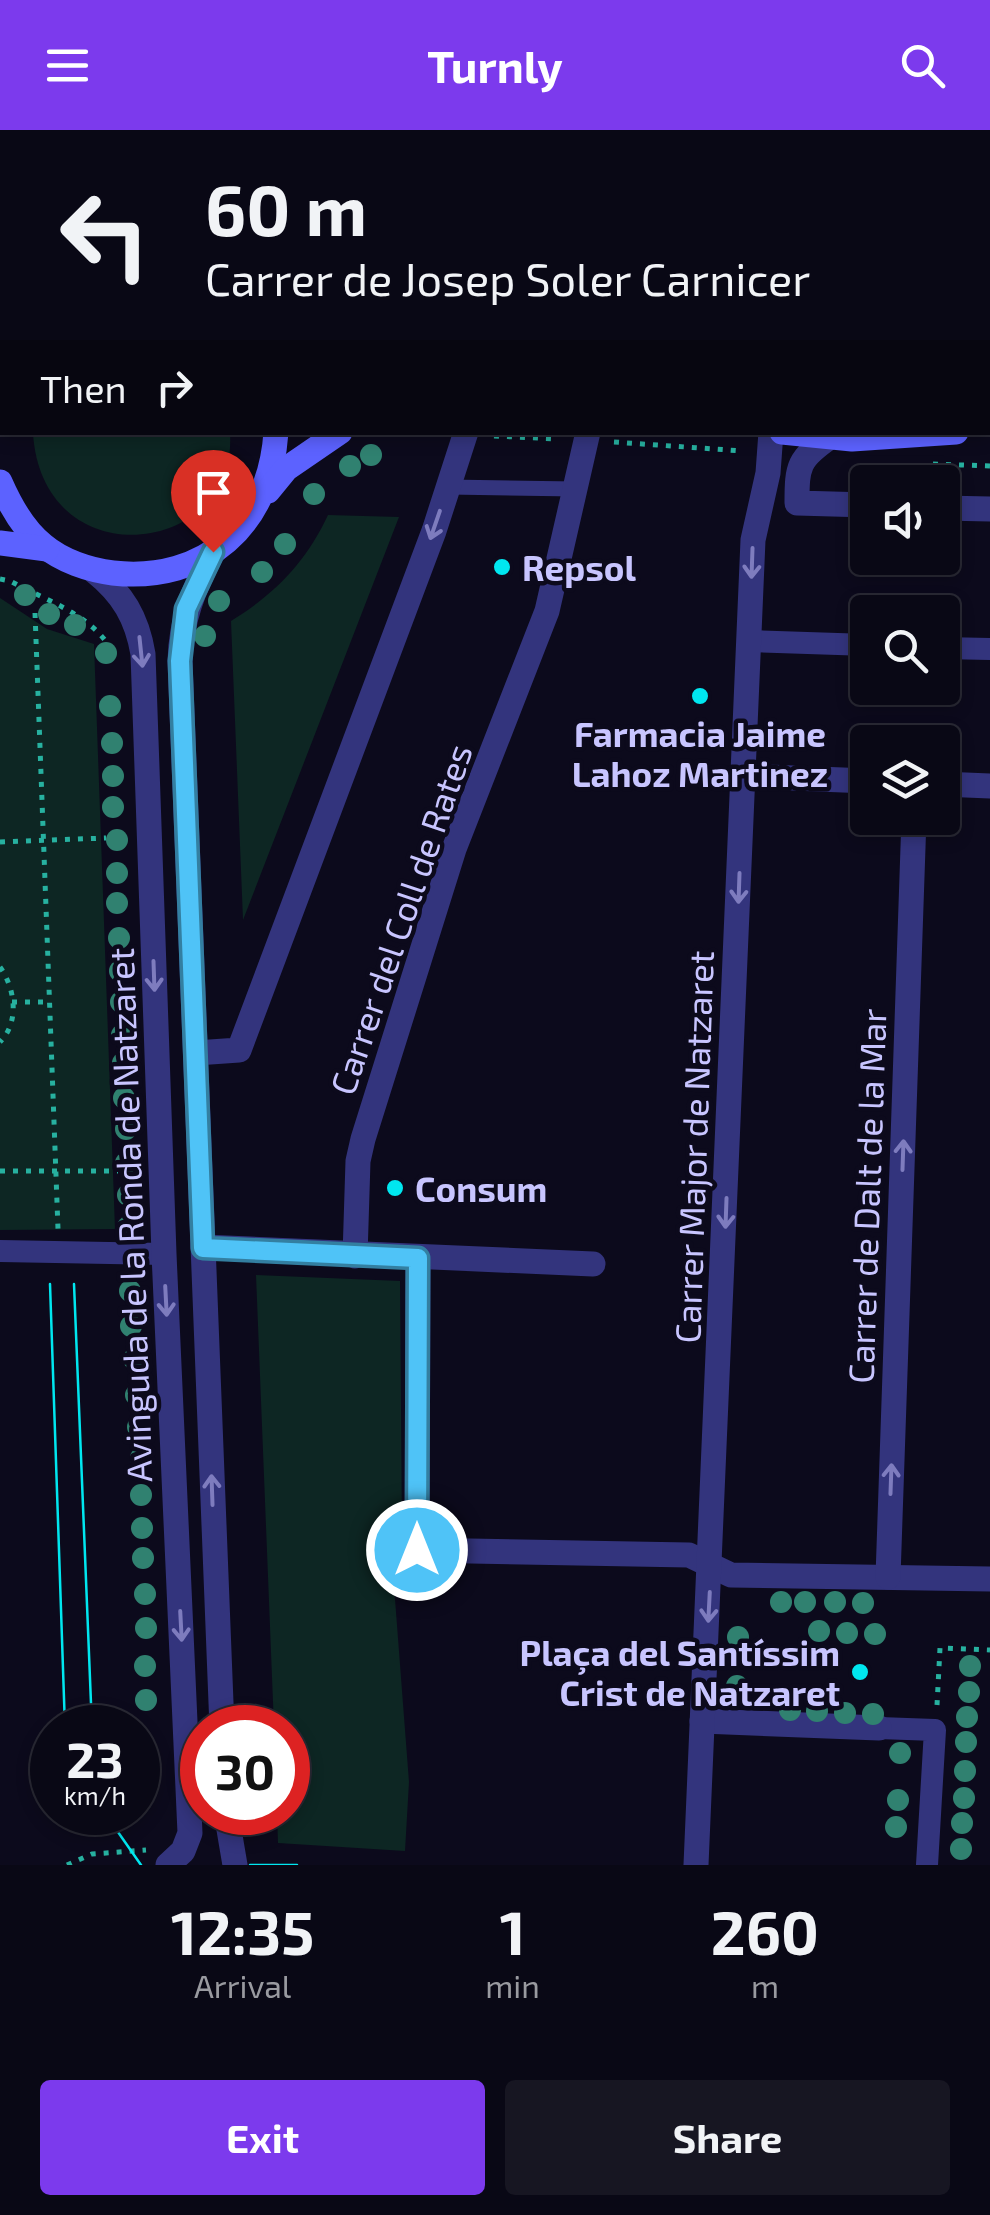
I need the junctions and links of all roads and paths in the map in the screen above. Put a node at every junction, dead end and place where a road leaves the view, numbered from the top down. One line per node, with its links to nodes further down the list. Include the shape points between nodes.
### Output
1 (276, 435): 15 (main road)
2 (336, 435): 15 (main road, via 286,468)
3 (476, 435): 13 (street, Avinguda de la Ronda de Natzaret)
4 (528, 435): 8 (path)
5 (771, 435): 16 (street, Carrer Major de Natzaret)
6 (811, 435): 9 (main road)
7 (929, 435): 9 (main road)
8 (579, 436): 14 (street)
9 (830, 437): 17 (street, via 800,464)
10 (620, 443): 11 (path)
11 (746, 451)
12 (0, 482): 22 (main road)
13 (448, 487): 14 (lane); 42 (street, Avinguda de la Ronda de Natzaret, one-way to 42, via 239,1050)
14 (576, 489): 50 (street, Carrer del Coll de Rates, via 546,611 443,879 363,1139)
15 (259, 502): 23 (main road)
16 (761, 502): 17 (street); 26 (street, Carrer Major de Natzaret, one-way to 26)
17 (797, 503): 18 (street)
18 (850, 505)
19 (960, 508): 20 (street)
20 (990, 509)
21 (0, 543): 22 (main road)
22 (47, 549): 24 (main road)
23 (213, 552): 24 (main road, via 190,565 140,576); 42 (street, Avinguda de la Ronda de Natzaret, via 180,635)
24 (94, 570): 49 (street, Avinguda de la Ronda de Natzaret, one-way to 49, via 135,620 143,654)
25 (35, 612): 36 (path)
26 (749, 641): 27 (street); 30 (street, Carrer Major de Natzaret)
27 (850, 644)
28 (960, 648): 29 (street)
29 (990, 649)
30 (744, 776): 31 (street); 53 (street, Carrer Major de Natzaret, one-way to 53)
31 (850, 780)
32 (960, 785): 33 (street)
33 (990, 786)
34 (913, 835): 54 (street, Carrer de Dalt de la Mar, one-way to 34)
35 (106, 838): 36 (path)
36 (44, 841): 37 (path); 40 (path)
37 (0, 842)
38 (0, 967): 39 (path)
39 (12, 1002): 40 (path); 41 (path, via 13,1022)
40 (49, 1002): 44 (path)
41 (0, 1042)
42 (196, 1053): 46 (street, Avinguda de la Ronda de Natzaret)
43 (0, 1171): 44 (path)
44 (56, 1171): 45 (path); 48 (path)
45 (118, 1171)
46 (203, 1248): 50 (street); 57 (street, Avinguda de la Ronda de Natzaret, one-way to 46)
47 (0, 1250): 48 (street)
48 (58, 1251): 49 (street)
49 (164, 1254): 62 (street, Avinguda de la Ronda de Natzaret, one-way to 62, via 190,1833)
50 (355, 1256): 51 (street)
51 (418, 1258): 52 (street); 53 (street, via 417,1550 689,1555)
52 (594, 1264)
53 (710, 1566): 54 (street, via 731,1574); 58 (street, Carrer Major de Natzaret, one-way to 58)
54 (888, 1577): 55 (street)
55 (990, 1580)
56 (990, 1650): 60 (path, via 940,1648)
57 (221, 1705)
58 (702, 1721): 59 (street); 64 (street, Carrer Major de Natzaret)
59 (880, 1728): 60 (street)
60 (935, 1730): 65 (street)
61 (230, 1835): 63 (street)
62 (168, 1865)
63 (235, 1865)
64 (696, 1865)
65 (927, 1865)

